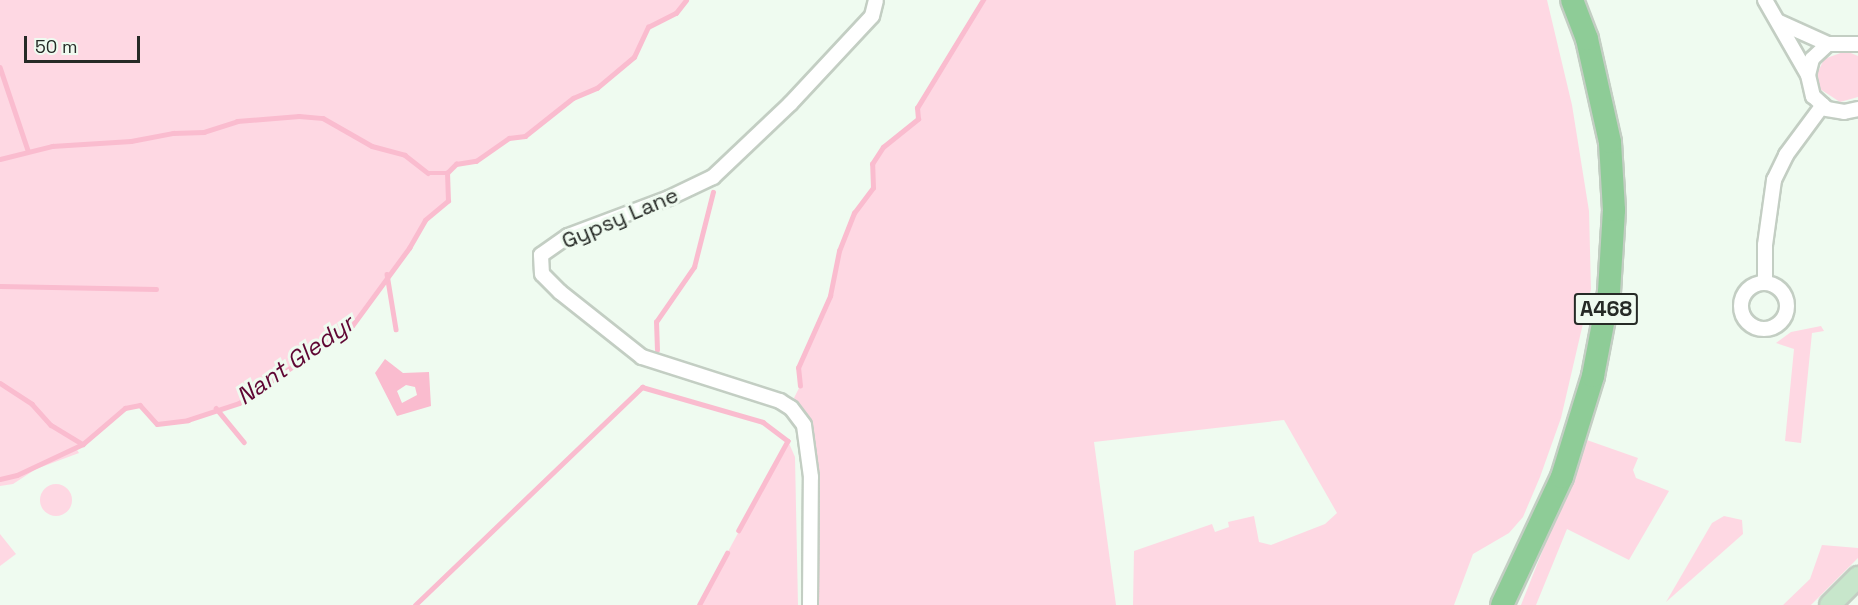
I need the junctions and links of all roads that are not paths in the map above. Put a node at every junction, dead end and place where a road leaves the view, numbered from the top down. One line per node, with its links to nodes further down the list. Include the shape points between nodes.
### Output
1 (876, 0): 12 (street, Gypsy Lane, via 872,16 850,40 713,177 568,236 541,255 542,274 642,357 780,401 804,425 811,477)
2 (1572, 0): 13 (main road, A468, via 1587,39 1610,142 1614,210 1610,292 1593,376 1562,477)
3 (1765, 0): 4 (street)
4 (1779, 22): 5 (street); 7 (street)
5 (1828, 44): 6 (street); 7 (street, via 1812,59)
6 (1858, 44)
7 (1808, 75): 8 (street, via 1813,96)
8 (1823, 105): 9 (street, via 1844,112); 10 (street, via 1786,155 1774,180 1768,207)
9 (1858, 109)
10 (1765, 282)
11 (1858, 577): 14 (main road)
12 (810, 605)
13 (1502, 605)
14 (1830, 605)

